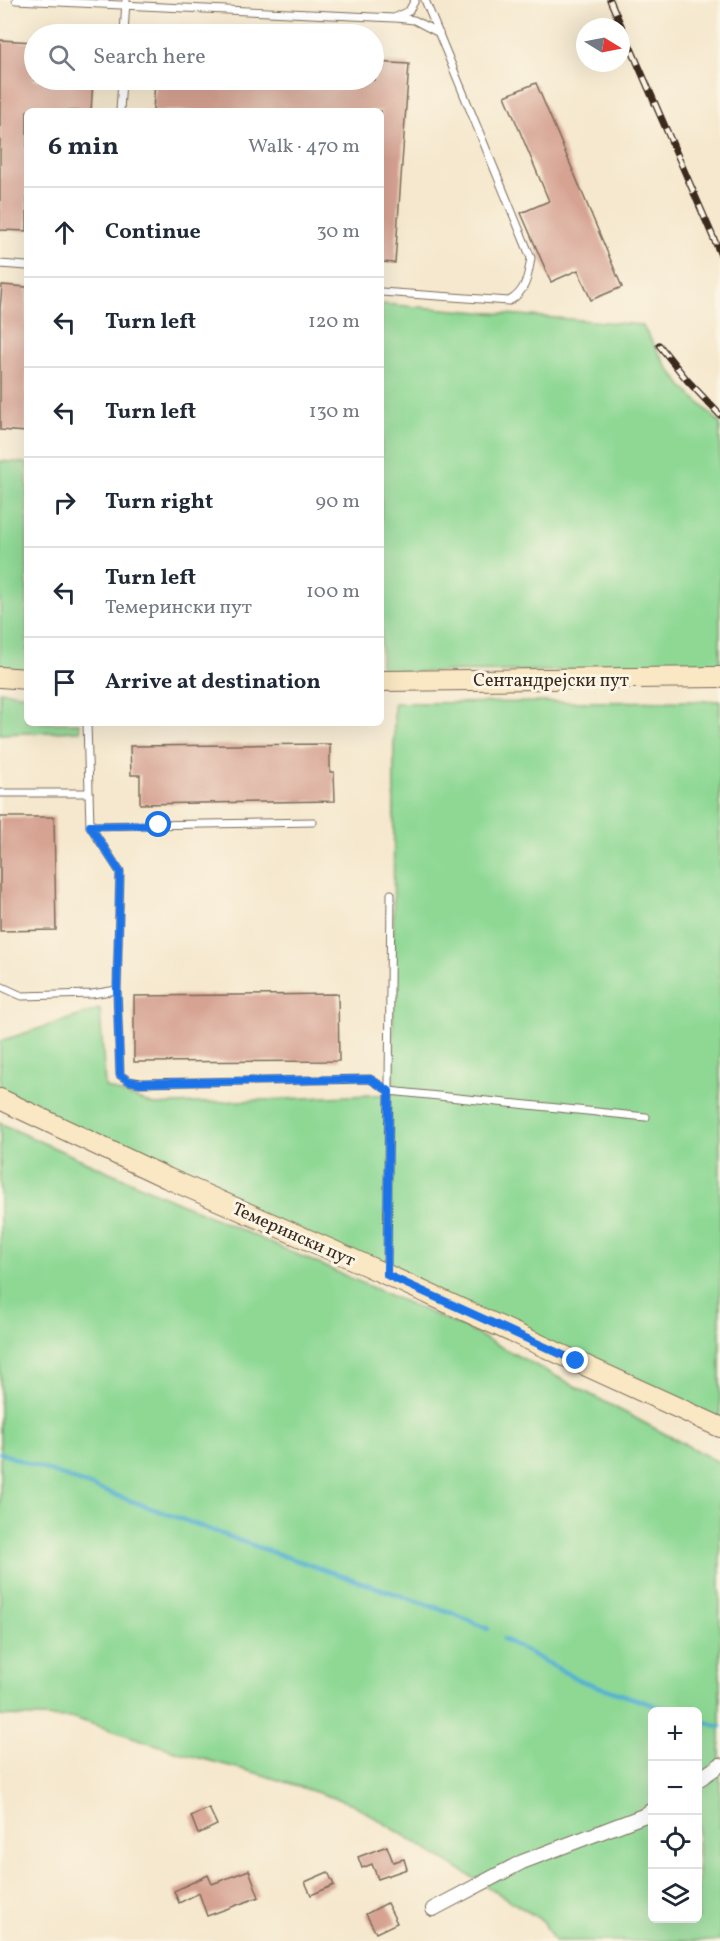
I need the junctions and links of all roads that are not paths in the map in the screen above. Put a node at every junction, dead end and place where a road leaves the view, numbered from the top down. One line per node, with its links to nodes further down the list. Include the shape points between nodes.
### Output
1 (16, 0): 4 (lane)
2 (416, 0): 5 (lane, via 409,11)
3 (425, 0): 7 (lane)
4 (126, 3): 5 (lane); 6 (lane)
5 (394, 18): 7 (lane, via 414,20)
6 (125, 24)
7 (439, 34): 12 (lane, via 531,258 527,278 518,296 509,301)
8 (121, 90): 9 (lane)
9 (120, 108)
10 (0, 264): 11 (lane)
11 (24, 266)
12 (384, 292)
13 (0, 677): 15 (main road)
14 (720, 677): 16 (main road, Сентандрејски пут)
15 (24, 679)
16 (384, 681)
17 (87, 726): 19 (lane)
18 (0, 793): 19 (lane)
19 (89, 793): 21 (lane)
20 (313, 822): 21 (lane)
21 (90, 826): 24 (lane, via 120,872)
22 (391, 894): 25 (lane)
23 (0, 986): 24 (lane, via 21,996)
24 (117, 990): 25 (lane, via 120,1075 129,1081 370,1079)
25 (389, 1091): 27 (lane); 28 (lane)
26 (0, 1099): 28 (main road, Темерински пут)
27 (646, 1117)
28 (387, 1275): 29 (main road, Темерински пут)
29 (720, 1426)
30 (720, 1765): 31 (street)
31 (702, 1777)
32 (648, 1813): 33 (street, via 522,1862)
33 (433, 1909)

